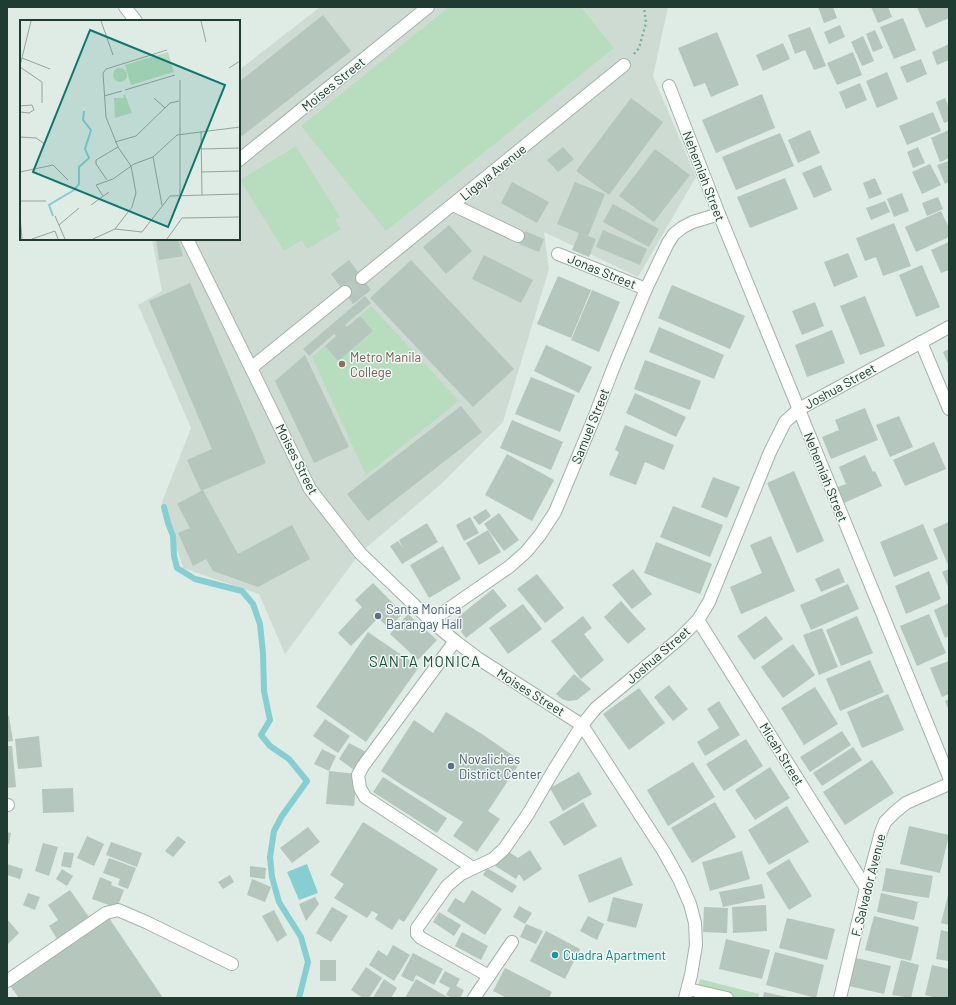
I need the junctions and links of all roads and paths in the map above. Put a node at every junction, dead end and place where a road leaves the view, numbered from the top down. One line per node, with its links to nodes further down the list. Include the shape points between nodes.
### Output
1 (125, 7): 4 (street)
2 (428, 7): 7 (street, Moises Street)
3 (644, 7): 5 (path, via 646,23 639,48)
4 (135, 20)
5 (624, 65): 8 (street, Ligaya Avenue)
6 (669, 86): 9 (street, Nehemiah Street)
7 (240, 159)
8 (453, 205): 10 (street); 13 (street, Ligaya Avenue)
9 (719, 214): 14 (street, Samuel Street, via 693,222 674,234); 20 (street, Nehemiah Street)
10 (518, 236)
11 (187, 240): 18 (street, Moises Street)
12 (558, 254): 14 (street, Jonas Street)
13 (362, 278)
14 (646, 288): 22 (street, Samuel Street, via 555,512 526,552 509,567)
15 (345, 292): 18 (street)
16 (949, 327): 17 (street, Joshua Street)
17 (920, 342): 19 (street); 20 (street, Joshua Street)
18 (251, 368): 22 (street, Moises Street, via 310,489 360,553)
19 (949, 409)
20 (799, 410): 21 (street, Joshua Street, via 785,422 770,452 709,602); 25 (street, Nehemiah Street)
21 (698, 620): 24 (street, Joshua Street, via 596,708); 28 (street, Micah Street)
22 (431, 621): 23 (street, Moises Street)
23 (455, 641): 24 (street, Moises Street); 27 (street, via 358,775 360,788 365,797)
24 (582, 725): 27 (street, Joshua Street, via 504,849 493,859); 33 (street, Moises Street, via 664,852 690,904 695,923 696,945)
25 (949, 777)
26 (949, 784): 28 (street, F. Salvador Avenue, via 906,803 885,822)
27 (473, 868): 31 (street, Joshua Street, via 447,886 417,928 417,934)
28 (866, 888): 36 (street, F. Salvador Avenue)
29 (512, 942): 31 (street)
30 (232, 964): 32 (street, via 118,910 106,913)
31 (489, 976): 34 (street)
32 (7, 981)
33 (686, 993): 35 (street)
34 (474, 998)
35 (727, 998)
36 (840, 998)

